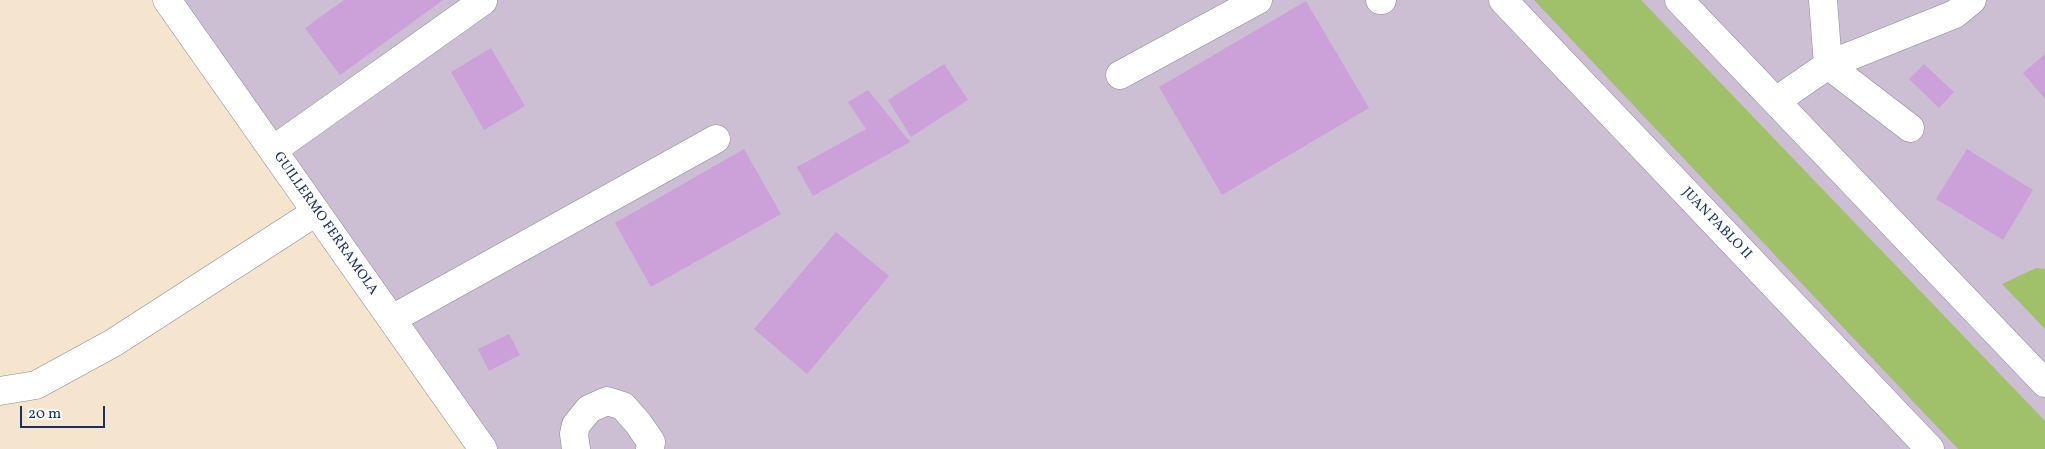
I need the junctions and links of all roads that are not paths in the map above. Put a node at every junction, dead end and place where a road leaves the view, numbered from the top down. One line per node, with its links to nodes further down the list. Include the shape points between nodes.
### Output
1 (167, 0): 13 (street, GUILLERMO FERRAMOLA)
2 (1258, 0): 9 (street)
3 (1503, 0): 21 (street, JUAN PABLO II)
4 (1680, 0): 10 (street)
5 (1823, 0): 8 (street)
6 (1972, 0): 8 (street, via 1955,14)
7 (483, 1): 13 (street)
8 (1828, 64): 10 (street); 11 (street)
9 (1120, 75)
10 (1776, 101): 16 (street)
11 (1910, 128)
12 (716, 139): 15 (street)
13 (273, 150): 14 (street, GUILLERMO FERRAMOLA)
14 (316, 212): 15 (street, GUILLERMO FERRAMOLA); 17 (street, via 113,343 36,385)
15 (392, 319): 18 (street, GUILLERMO FERRAMOLA)
16 (2045, 383)
17 (0, 391)
18 (484, 449)
19 (576, 449): 20 (street, via 576,425 590,409 607,401 623,406 638,422 651,442)
20 (650, 449)
21 (1930, 449)

